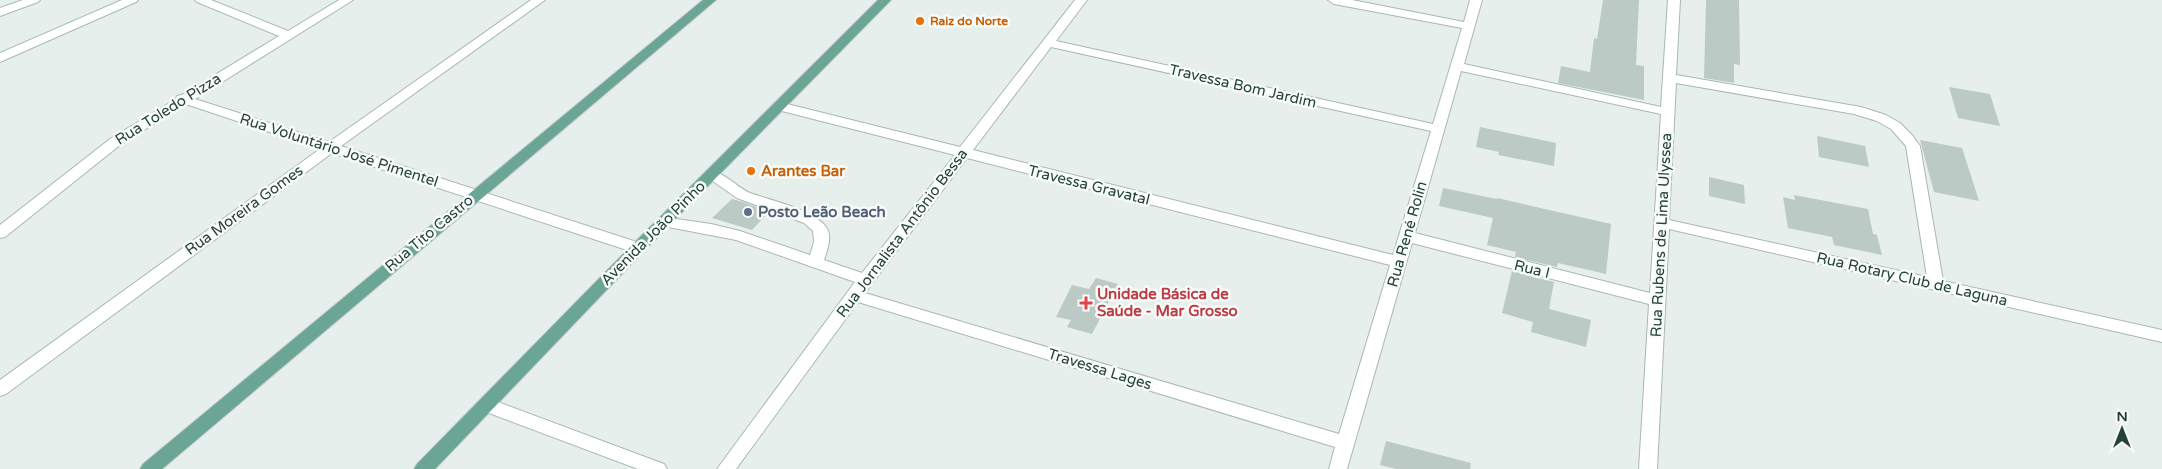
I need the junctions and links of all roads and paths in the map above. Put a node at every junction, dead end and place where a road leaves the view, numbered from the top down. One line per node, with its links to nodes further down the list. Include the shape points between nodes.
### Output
1 (34, 0): 12 (street)
2 (132, 0): 16 (street)
3 (201, 0): 14 (street)
4 (347, 0): 14 (street, Rua Toledo Pizza)
5 (539, 0): 23 (street, Rua Moreira Gomes)
6 (710, 0): 26 (main road, Rua Tito Castro)
7 (885, 0): 20 (main road, Avenida João Pinho)
8 (1081, 0): 15 (street, Rua Jornalista Antônio Bessa)
9 (1334, 0): 13 (street)
10 (1476, 0): 13 (street, Rua René Rolin)
11 (1674, 0): 18 (street, Rua Rubens de Lima Ulyssea)
12 (0, 12)
13 (1468, 26): 17 (street, Rua René Rolin)
14 (287, 35): 19 (street, Rua Toledo Pizza)
15 (1048, 43): 22 (street, Travessa Bom Jardim); 24 (street, Rua Jornalista Antônio Bessa)
16 (0, 58)
17 (1456, 66): 21 (street); 22 (street, Rua René Rolin)
18 (1669, 78): 21 (street, Rua Rubens de Lima Ulyssea); 35 (street, via 1856,110 1896,125 1906,133 1913,146)
19 (182, 99): 23 (street, Rua Voluntário José Pimentel); 29 (street, Rua Toledo Pizza, via 114,142)
20 (779, 106): 24 (street, Travessa Gravatal); 25 (main road, Avenida João Pinho)
21 (1668, 112): 28 (street, Rua Rubens de Lima Ulyssea)
22 (1438, 129): 30 (street, Rua René Rolin)
23 (330, 148): 26 (street, Rua Voluntário José Pimentel); 39 (street, Rua Moreira Gomes)
24 (962, 153): 33 (street, Travessa Gravatal); 34 (street, Rua Jornalista Antônio Bessa)
25 (711, 175): 27 (main road, Avenida João Pinho); 32 (street, via 742,195 809,220 820,229 822,242)
26 (475, 195): 31 (street, Rua Voluntário José Pimentel); 42 (main road, Rua Tito Castro)
27 (664, 222): 31 (main road, Avenida João Pinho); 32 (street, via 740,236)
28 (1662, 223): 35 (street, Rua Rotary Club de Laguna); 37 (street, Rua Rubens de Lima Ulyssea)
29 (0, 233)
30 (1406, 236): 33 (street, Rua René Rolin); 37 (street, Rua I)
31 (638, 248): 40 (main road, Avenida João Pinho)
32 (816, 262): 34 (street)
33 (1399, 262): 41 (street, Rua René Rolin)
34 (865, 280): 36 (street, Rua Jornalista Antônio Bessa)
35 (1936, 284): 38 (street, Rua Rotary Club de Laguna)
36 (854, 295): 41 (street, Travessa Lages); 45 (street, Rua Jornalista Antônio Bessa)
37 (1658, 301): 47 (street, Rua Rubens de Lima Ulyssea)
38 (2162, 336)
39 (0, 388)
40 (487, 405): 43 (main road, Avenida João Pinho); 44 (street)
41 (1346, 443): 46 (street, Rua René Rolin)
42 (149, 469)
43 (423, 469)
44 (658, 469)
45 (726, 469)
46 (1338, 469)
47 (1648, 469)

